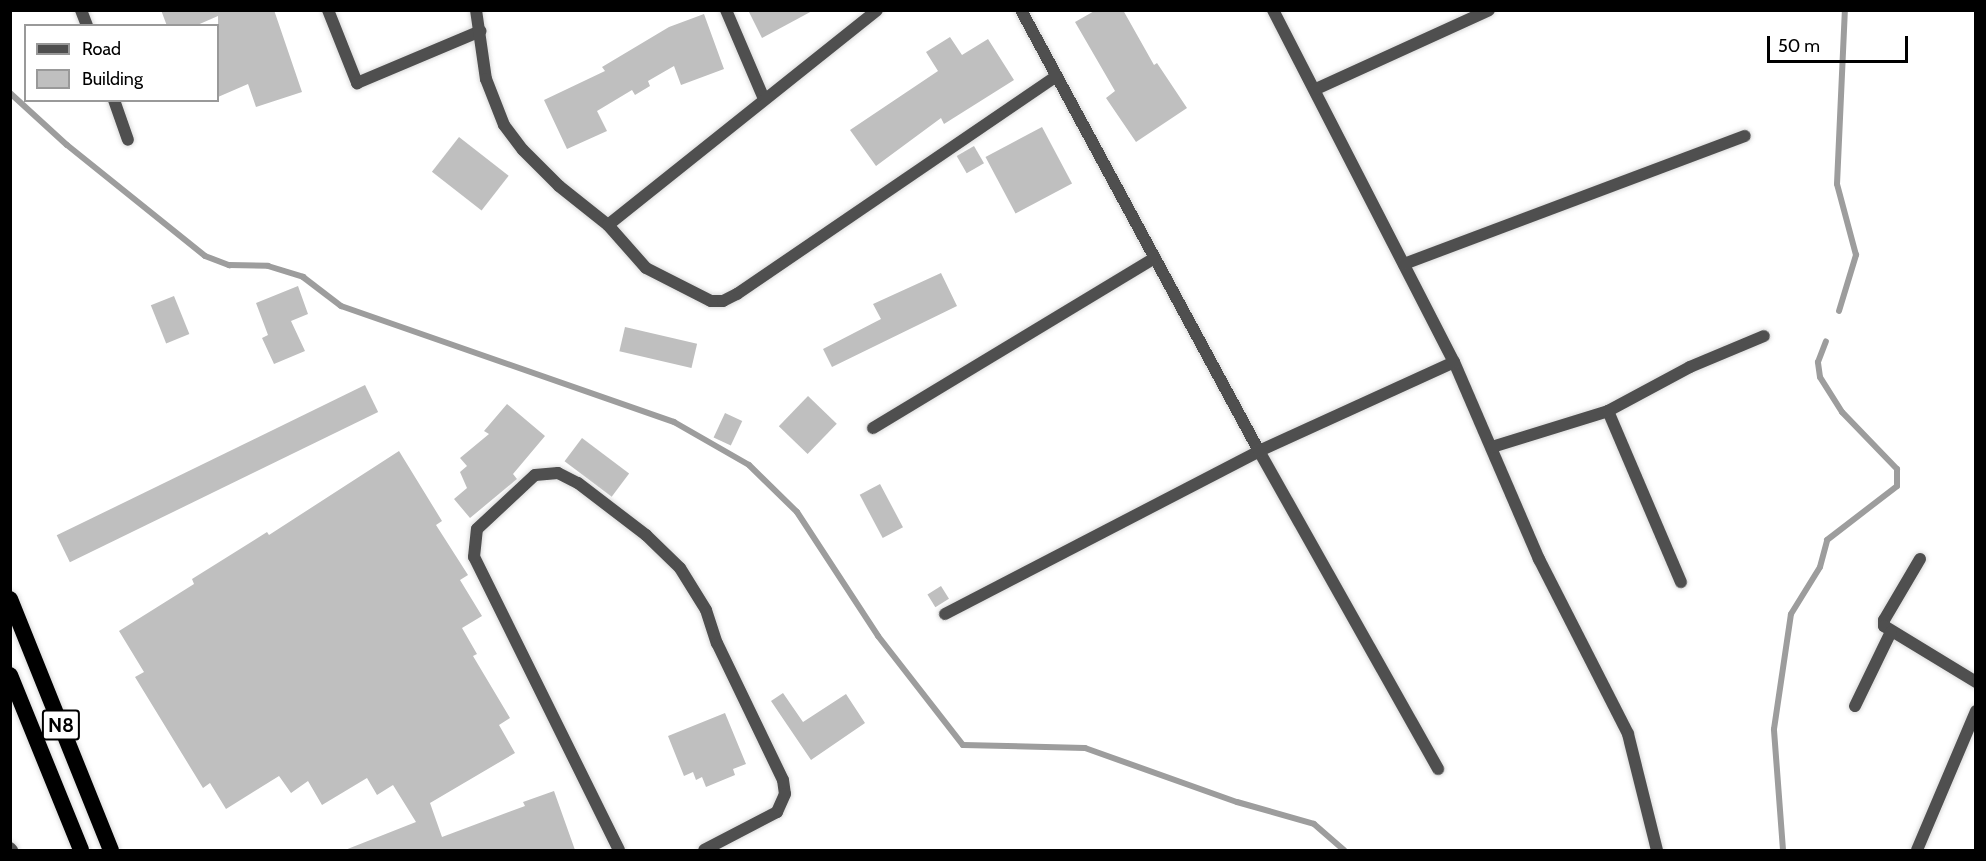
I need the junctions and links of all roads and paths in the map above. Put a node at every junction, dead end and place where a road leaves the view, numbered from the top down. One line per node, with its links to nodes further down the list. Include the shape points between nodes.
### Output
1 (328, 10): 8 (street, via 357,83)
2 (476, 10): 8 (street)
3 (726, 10): 11 (street)
4 (877, 10): 11 (street)
5 (1021, 10): 9 (street)
6 (1273, 10): 10 (street)
7 (1488, 10): 10 (street)
8 (481, 31): 15 (street, via 486,79 504,125 559,186)
9 (1056, 76): 15 (street, via 723,301 697,296 646,268); 16 (street)
10 (1316, 89): 17 (street)
11 (764, 99): 15 (street)
12 (115, 102): 14 (street)
13 (1745, 136): 17 (street)
14 (128, 140)
15 (608, 225)
16 (1155, 258): 21 (street); 23 (street)
17 (1404, 264): 19 (street)
18 (1764, 336): 20 (street, via 1690,367)
19 (1454, 362): 22 (street); 23 (street)
20 (1608, 411): 22 (street); 25 (street)
21 (873, 428)
22 (1491, 447): 38 (street, via 1539,559 1628,734)
23 (1259, 451): 27 (street); 33 (street)
24 (1920, 559): 28 (street, via 1884,620)
25 (1681, 582)
26 (10, 599): 35 (highway, N8)
27 (945, 614)
28 (1891, 632): 30 (street); 31 (street)
29 (10, 675): 34 (highway, N8)
30 (1976, 682)
31 (1855, 706)
32 (1976, 711): 39 (street)
33 (1438, 769)
34 (81, 850)
35 (111, 850)
36 (620, 850): 37 (street, via 474,556 477,529 535,476 558,473 578,483 646,535 680,568 706,610 717,643 783,780 785,794 777,812)
37 (704, 850)
38 (1657, 850)
39 (1917, 850)

